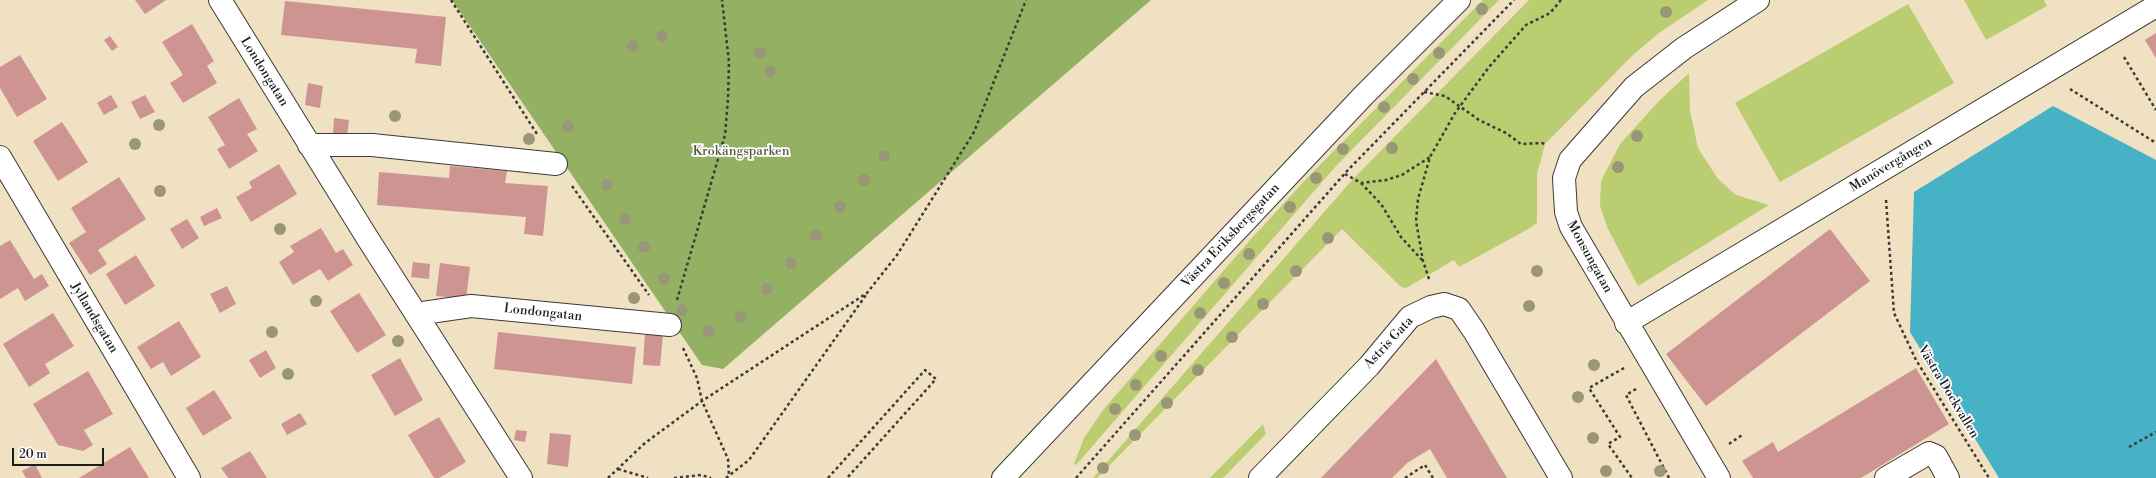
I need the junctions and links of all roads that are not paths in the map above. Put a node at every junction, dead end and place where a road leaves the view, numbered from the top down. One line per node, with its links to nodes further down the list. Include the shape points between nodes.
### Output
1 (220, 0): 5 (street, Londongatan)
2 (1459, 0): 11 (street, Västra Eriksbergsgatan, via 1364,95)
3 (1758, 0): 9 (street, Monsungatan, via 1684,48 1634,87 1570,160 1564,178 1566,212 1571,227)
4 (2156, 6): 9 (street, Manövergången)
5 (309, 145): 7 (street, via 372,145); 8 (street, Londongatan)
6 (0, 158): 12 (street, Jyllandsgatan)
7 (556, 164)
8 (416, 314): 10 (street, Londongatan, via 471,306); 13 (street, Londongatan)
9 (1626, 323): 16 (street, Monsungatan)
10 (670, 325)
11 (1003, 477)
12 (189, 478)
13 (521, 478)
14 (1260, 478): 15 (street, Astris Gata, via 1358,377 1410,317 1444,304 1459,309)
15 (1561, 478)
16 (1719, 478)
17 (1886, 478): 18 (street, via 1929,453 1936,456)
18 (1948, 478)

